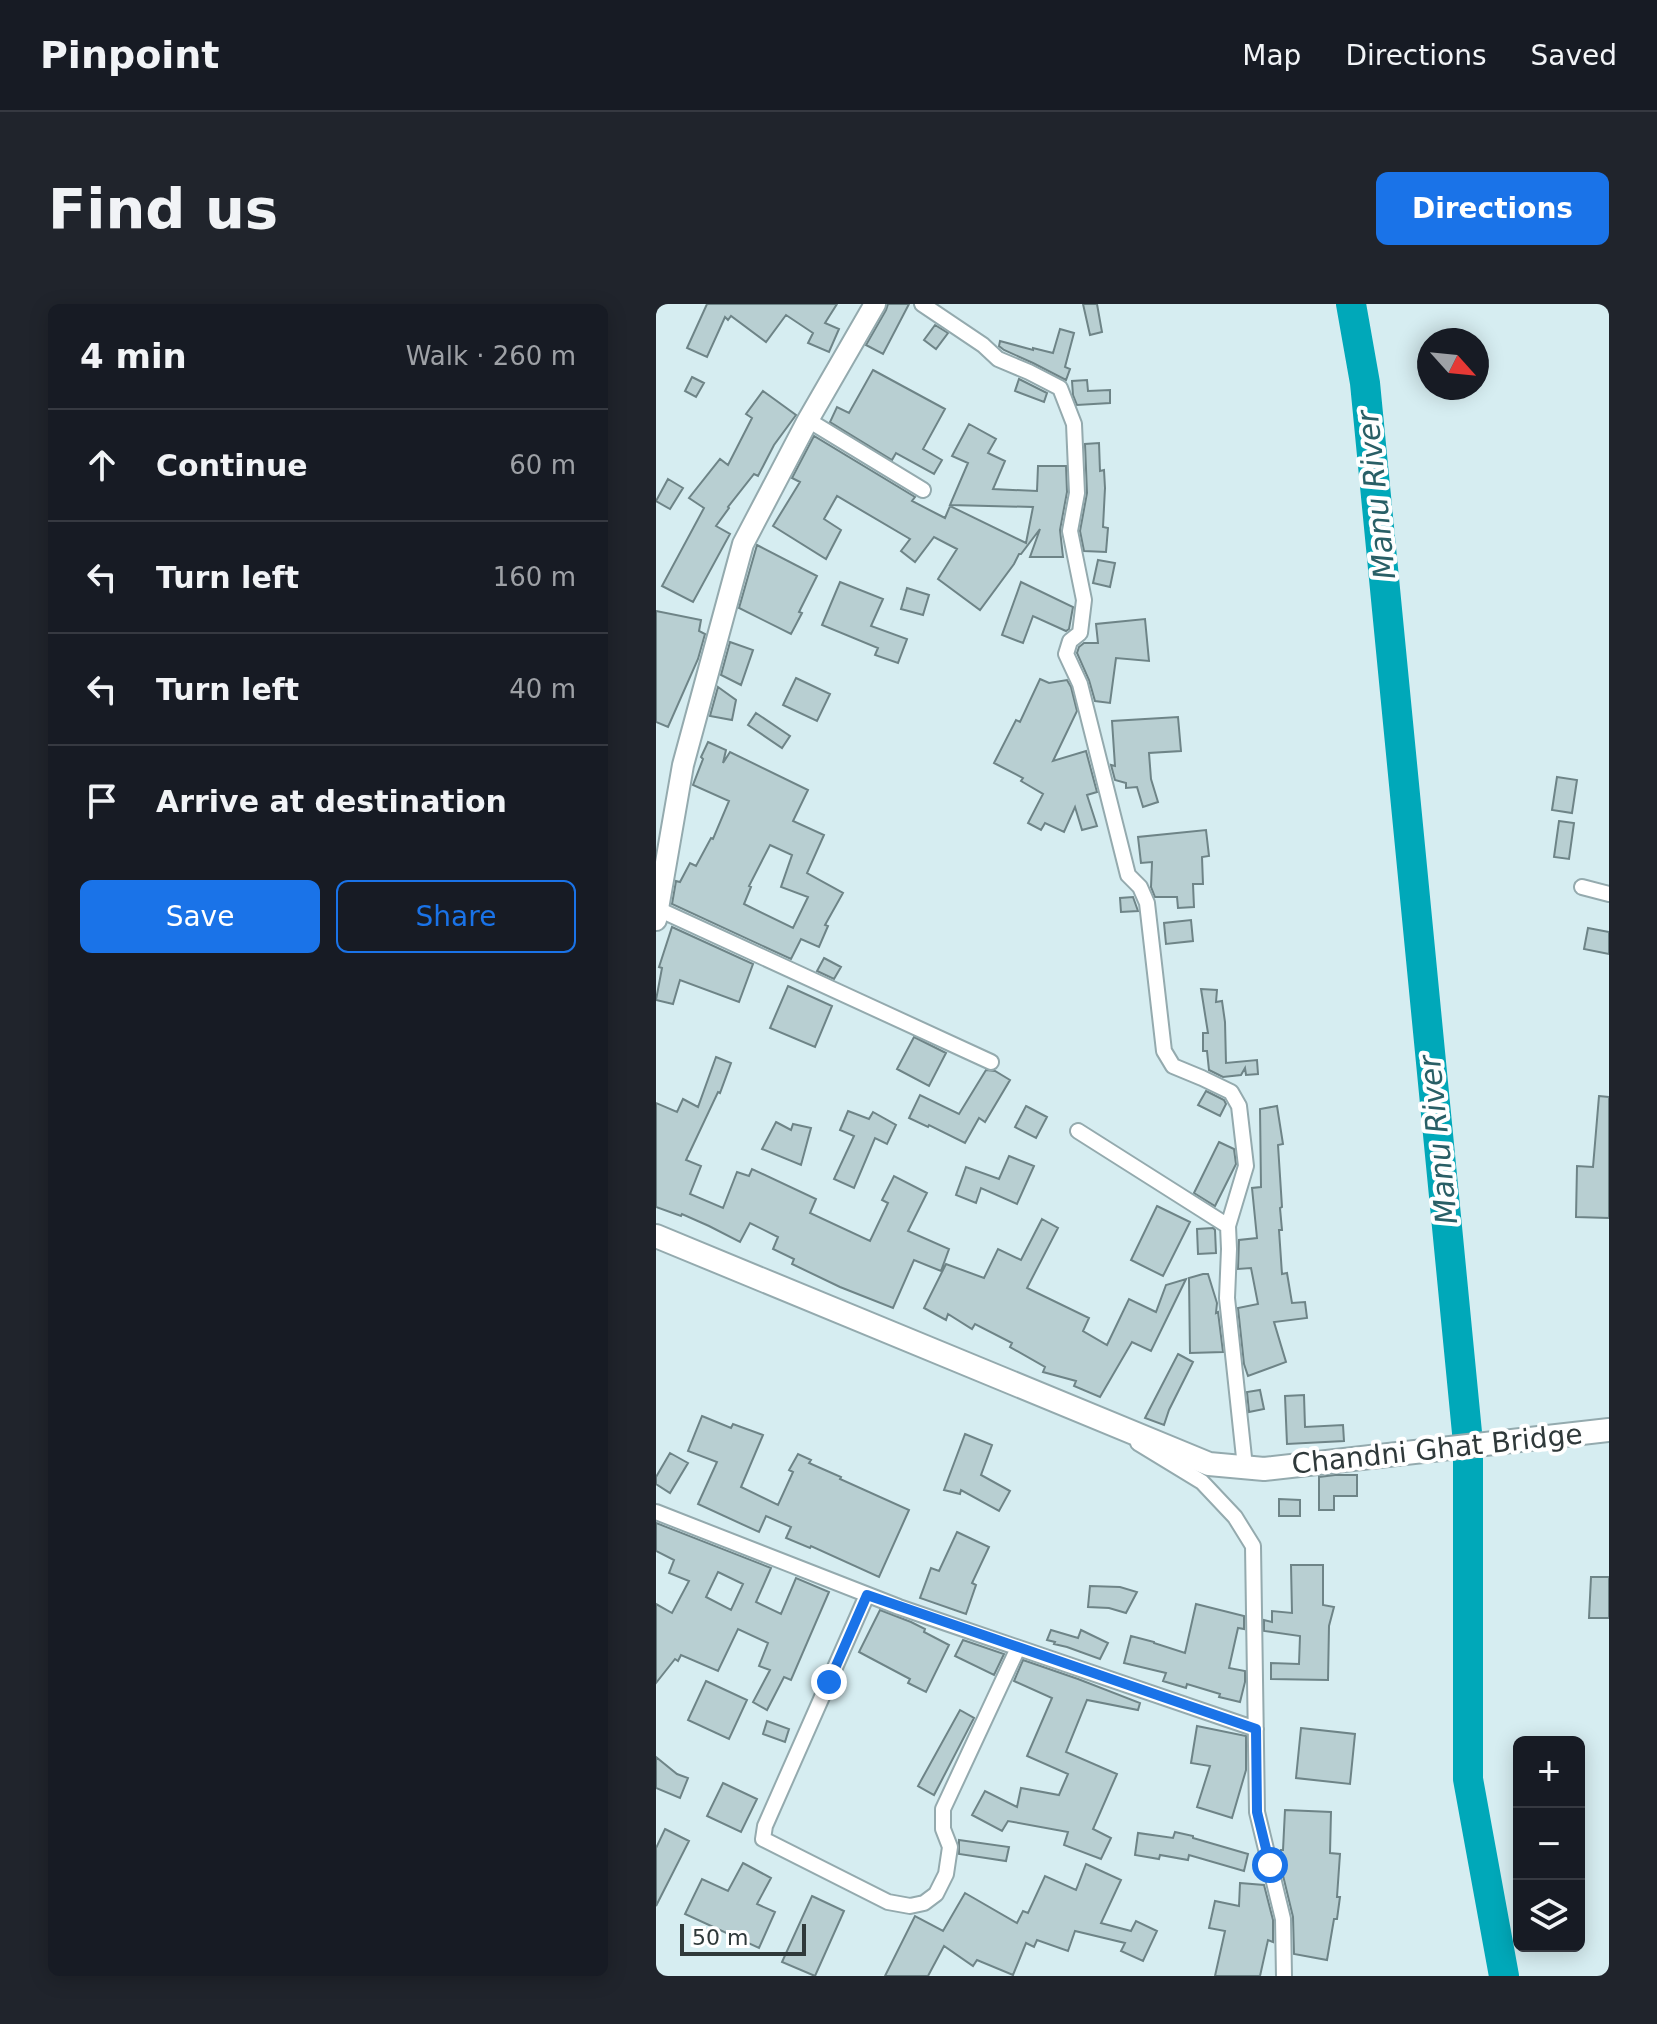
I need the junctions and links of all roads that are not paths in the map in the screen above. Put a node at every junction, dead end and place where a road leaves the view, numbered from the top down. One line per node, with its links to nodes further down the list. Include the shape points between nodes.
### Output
1 (875, 304): 3 (main road)
2 (922, 304): 10 (street, via 998,359 1060,388 1074,424 1077,493 1070,531 1084,600 1080,633 1066,654 1080,684 1128,875 1147,903 1164,1051 1173,1066 1231,1092 1239,1106 1246,1166)
3 (808, 420): 4 (street); 7 (main road, via 743,544 683,765)
4 (923, 490)
5 (1582, 887): 6 (street)
6 (1609, 894)
7 (657, 915): 8 (street)
8 (991, 1062)
9 (1078, 1131): 10 (street)
10 (1228, 1226): 14 (street, via 1227,1298)
11 (656, 1236): 12 (highway, Chandni Ghat Bridge)
12 (1093, 1416): 14 (highway, Chandni Ghat Bridge, via 1209,1464); 18 (street, via 1202,1482 1253,1546)
13 (1609, 1430): 14 (highway, Chandni Ghat Bridge)
14 (1255, 1468)
15 (656, 1512): 16 (street)
16 (867, 1595): 17 (street); 17 (street, via 763,1839 888,1902 910,1906 936,1894 950,1847 943,1809)
17 (1018, 1648): 18 (street)
18 (1256, 1729): 19 (street, via 1257,1812 1283,1919)
19 (1284, 1976)

